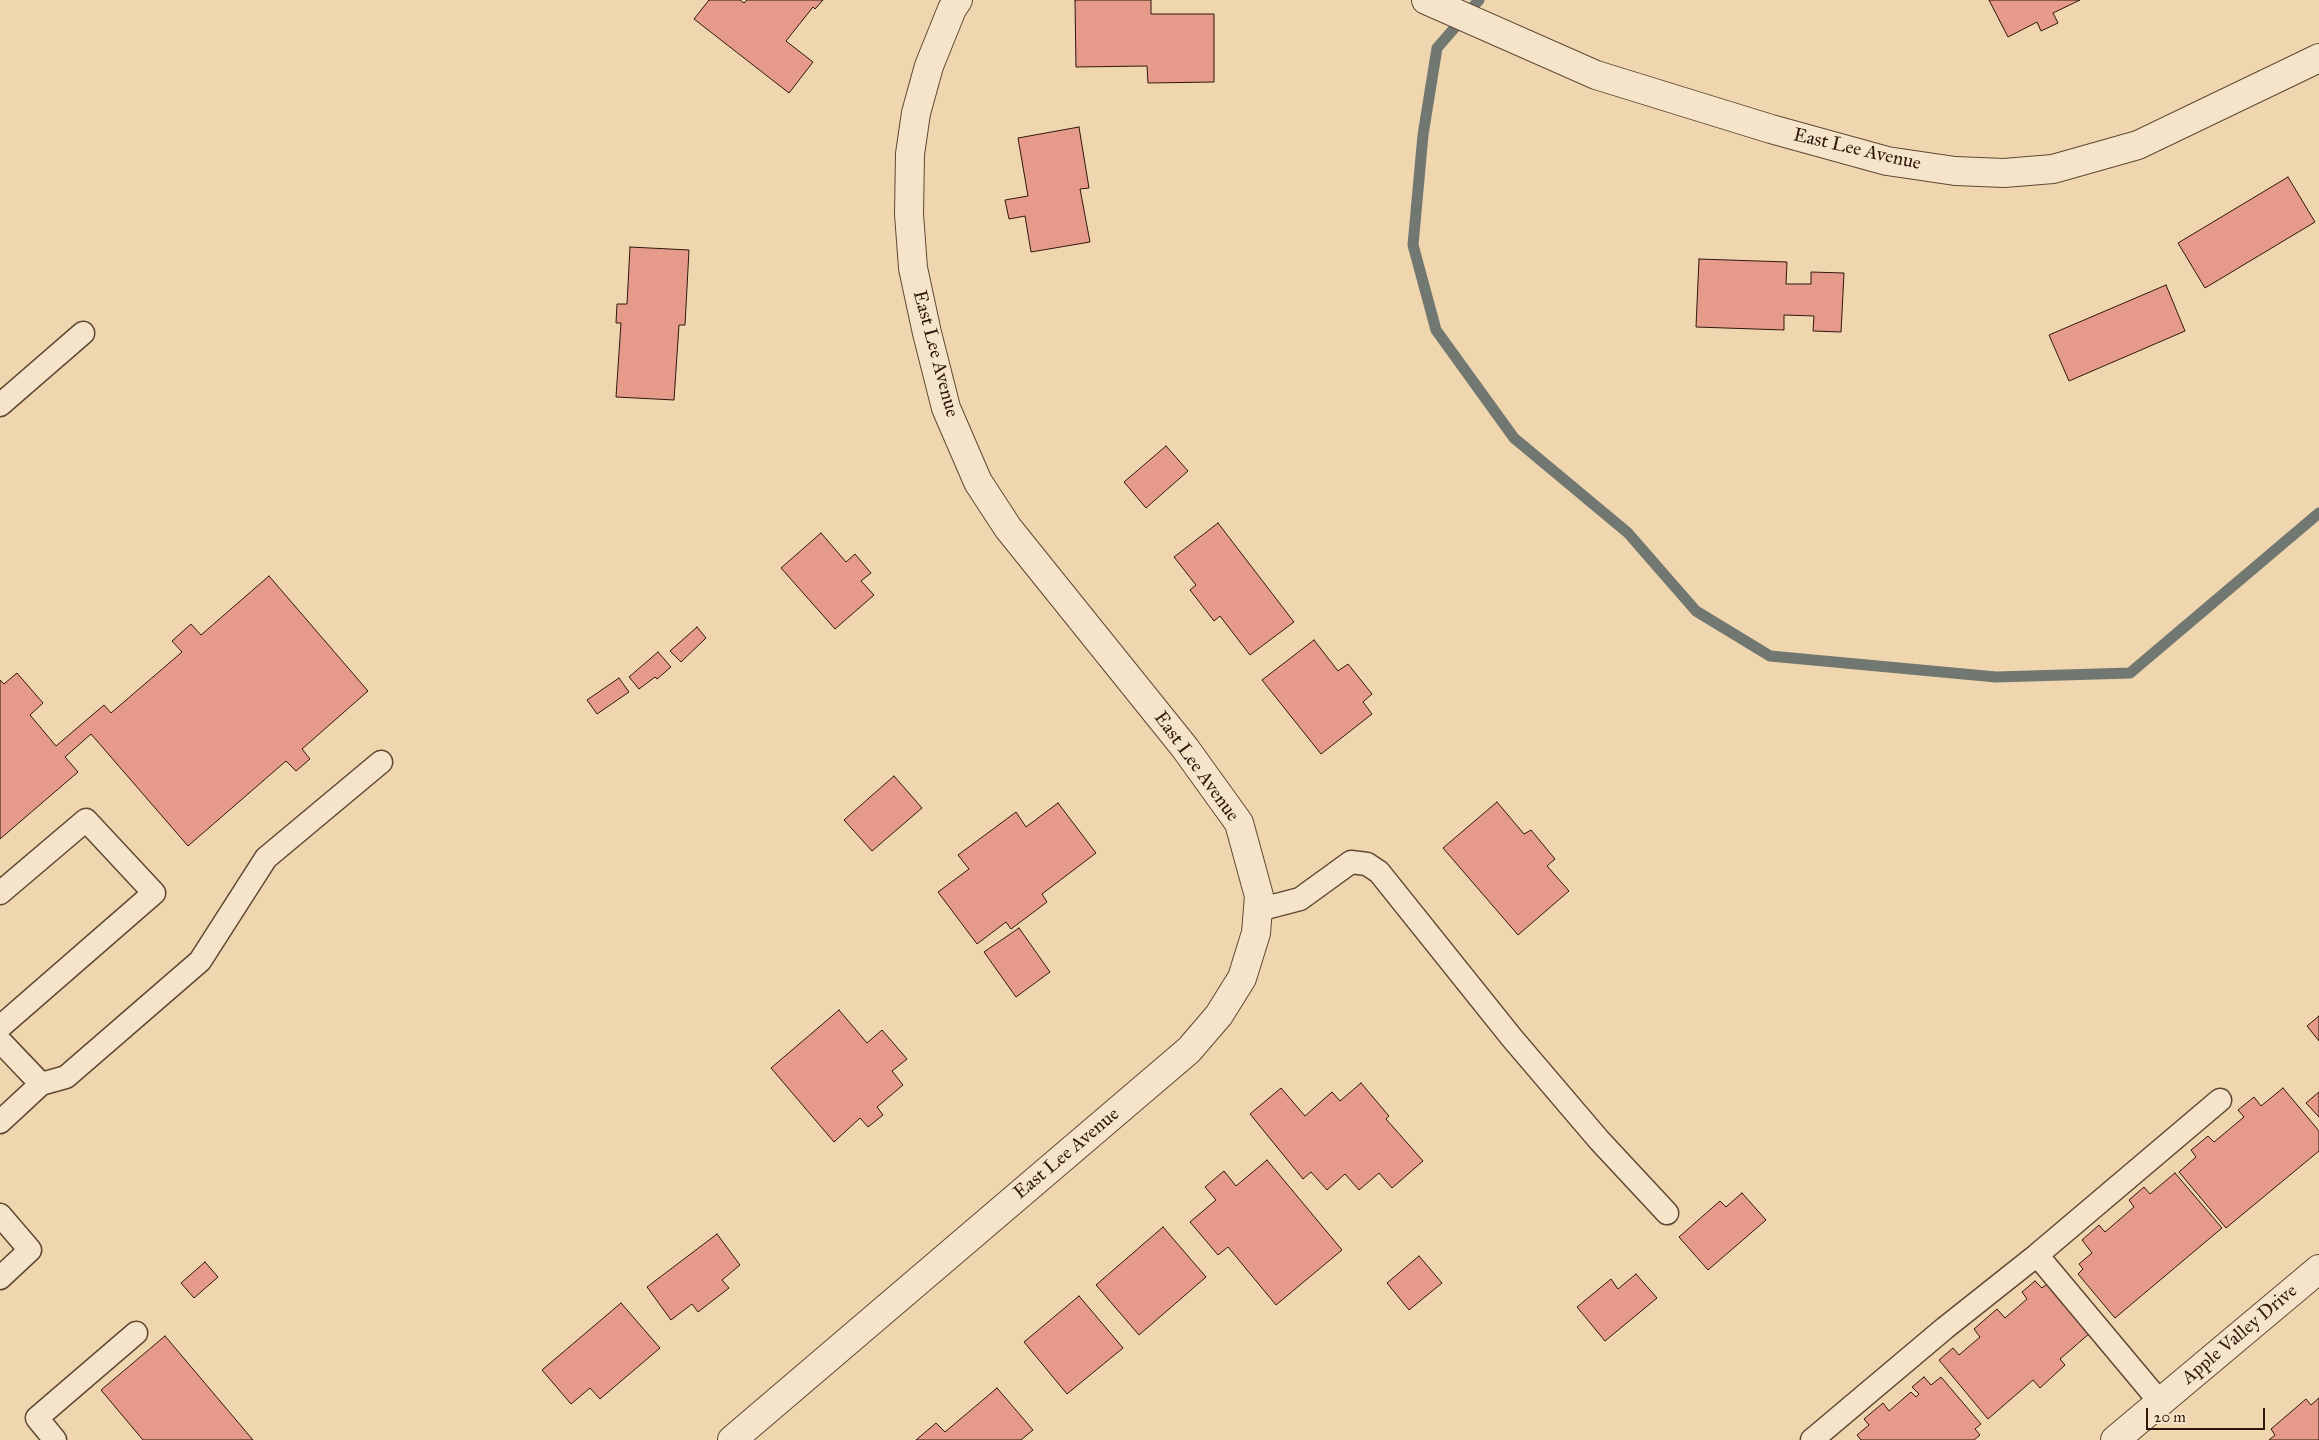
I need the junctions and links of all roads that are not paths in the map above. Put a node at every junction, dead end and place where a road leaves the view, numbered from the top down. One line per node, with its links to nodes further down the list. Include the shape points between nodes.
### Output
1 (958, 0): 8 (street, East Lee Avenue, via 929,66 916,113 910,154 909,214 913,268 946,408 978,482 1008,528 1185,748 1239,823 1259,896)
2 (1428, 1): 3 (street, East Lee Avenue, via 1596,75 1780,132 1887,161 1955,171 2004,173 2053,169 2138,145)
3 (2319, 58)
4 (84, 332): 5 (lane)
5 (0, 405)
6 (381, 762): 11 (lane, via 266,858 200,961 66,1077)
7 (0, 894): 9 (lane, via 86,820 154,892)
8 (1258, 910): 14 (lane, via 1300,899 1351,862 1367,864 1379,872 1518,1045); 22 (street, East Lee Avenue, via 1256,933 1242,978 1219,1014 1189,1050)
9 (0, 1027)
10 (0, 1041): 11 (lane)
11 (41, 1084): 13 (lane)
12 (2220, 1100): 16 (lane)
13 (0, 1122)
14 (1667, 1213)
15 (0, 1215): 18 (lane, via 30,1250)
16 (2037, 1255): 20 (lane); 23 (lane)
17 (2319, 1269): 20 (street, Apple Valley Drive)
18 (0, 1278)
19 (136, 1333): 21 (lane, via 37,1418)
20 (2160, 1402): 24 (street, Apple Valley Drive)
21 (55, 1440)
22 (732, 1440)
23 (1812, 1440)
24 (2115, 1440)

